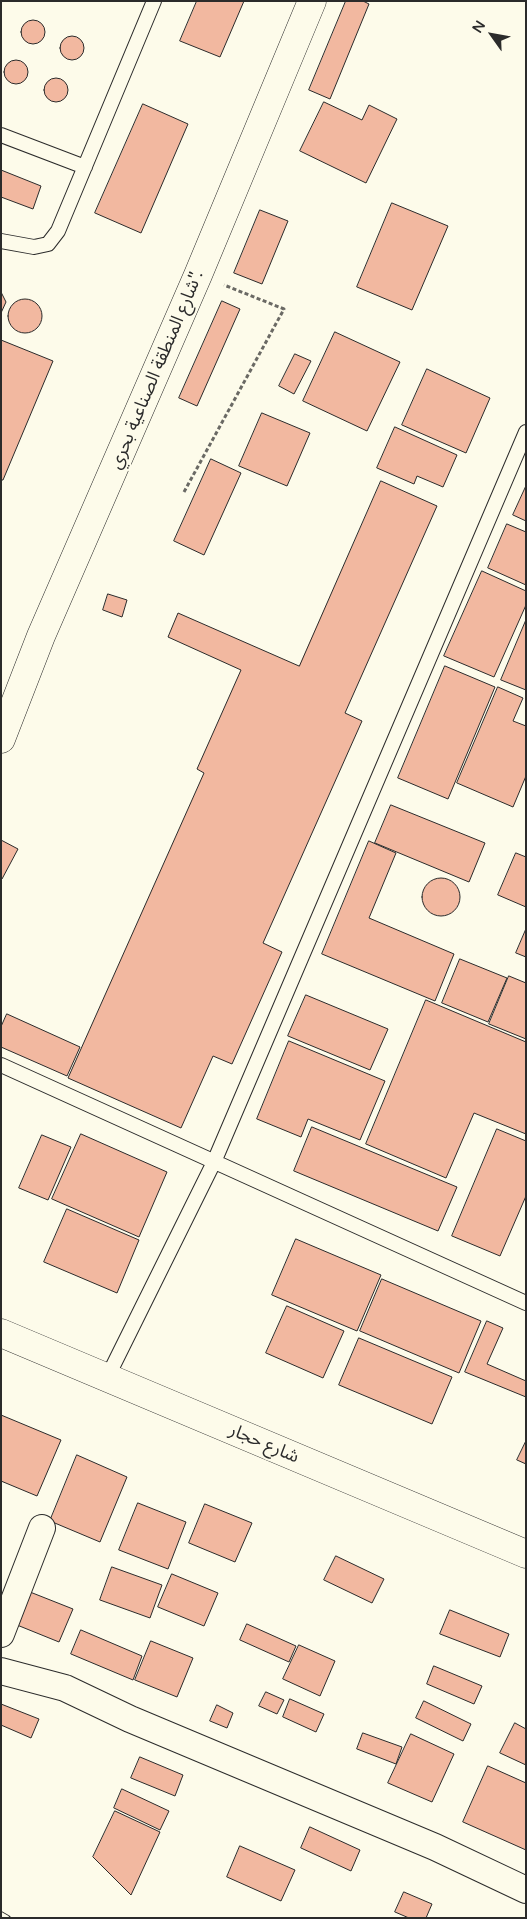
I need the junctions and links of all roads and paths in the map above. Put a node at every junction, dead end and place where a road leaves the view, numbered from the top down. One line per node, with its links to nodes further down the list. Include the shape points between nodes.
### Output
1 (154, 1): 4 (lane)
2 (312, 1): 6 (street, شارع المنطقة الصناعية بحري".)
3 (1, 135): 4 (lane)
4 (85, 167): 5 (lane, via 58,231 48,244 34,247)
5 (1, 241)
6 (198, 275): 8 (path, via 284,309); 9 (street, شارع المنطقة الصناعية بحري"., via 41,636)
7 (526, 432): 11 (lane)
8 (184, 492)
9 (1, 739)
10 (1, 1065): 11 (lane)
11 (214, 1162): 12 (lane); 14 (lane)
12 (526, 1303)
13 (1, 1333): 14 (street, شارع حجار)
14 (107, 1378): 16 (street, شارع حجار)
15 (42, 1528): 17 (street)
16 (526, 1554)
17 (1, 1634)
18 (1, 1671): 19 (street, via 65,1688 130,1719 435,1846)
19 (526, 1890)

